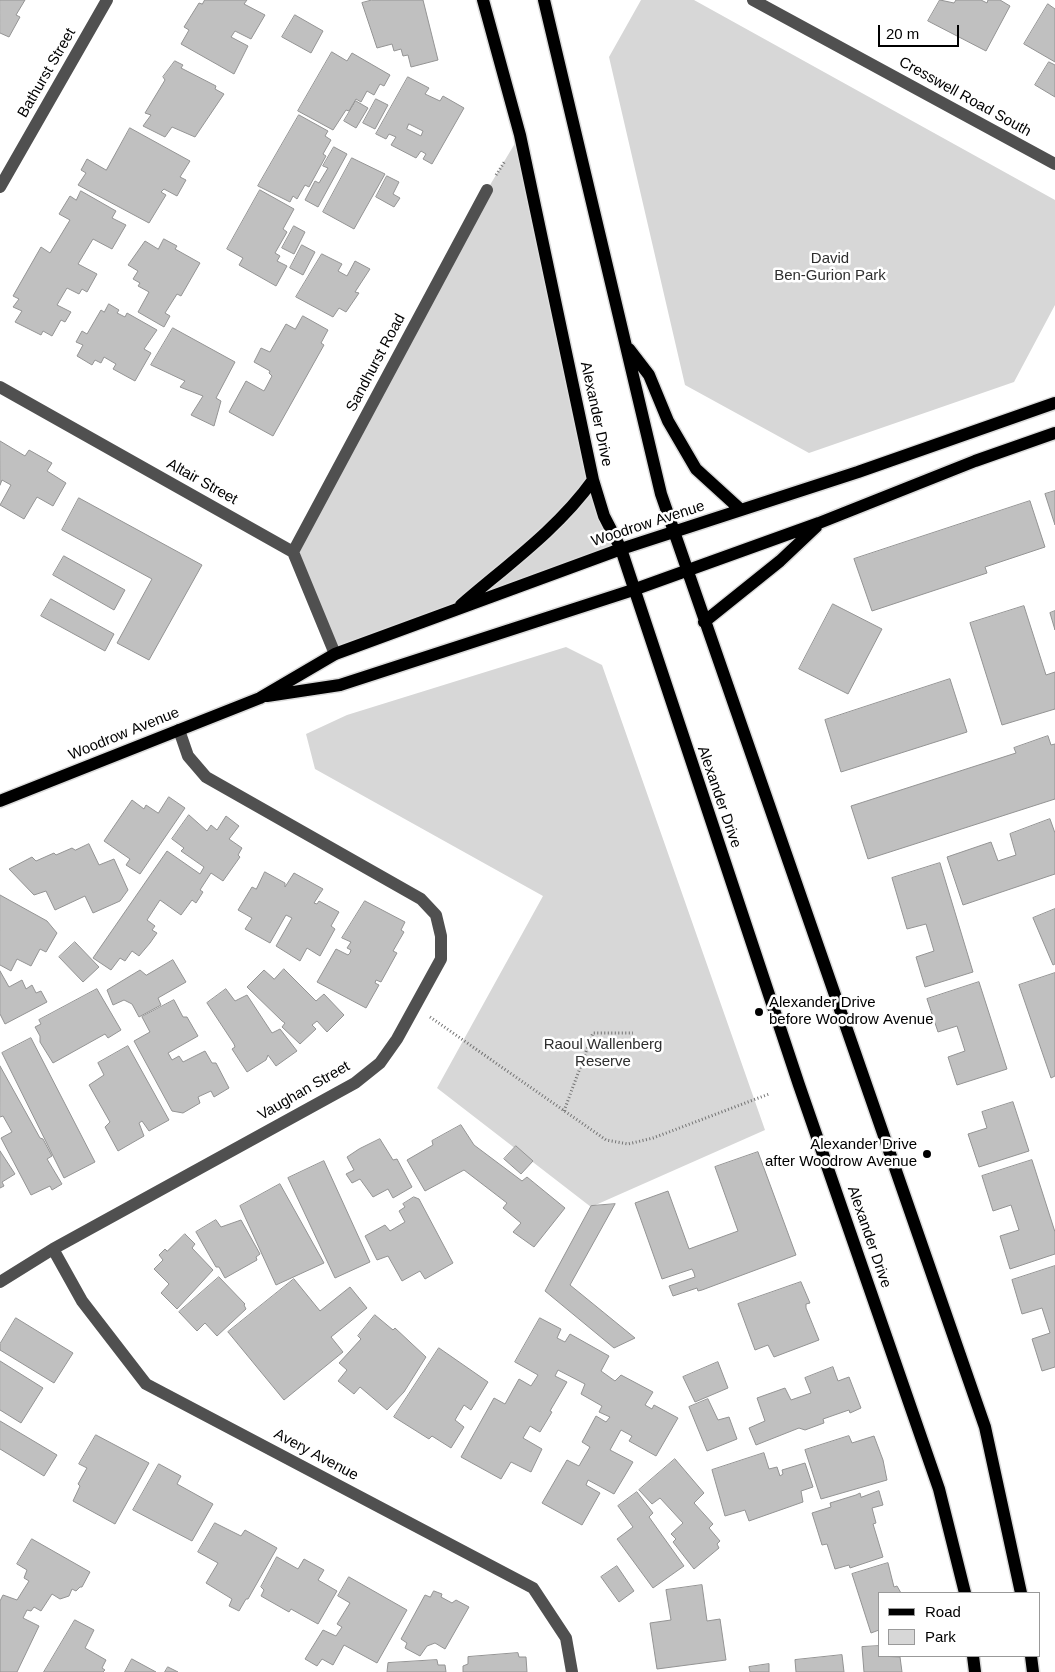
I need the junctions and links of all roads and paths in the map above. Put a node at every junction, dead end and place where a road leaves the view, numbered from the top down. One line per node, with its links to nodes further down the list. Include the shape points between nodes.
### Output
1 (107, 0): 6 (street, Bathurst Street)
2 (483, 0): 12 (main road, Alexander Drive, via 520,135)
3 (544, 0): 8 (main road)
4 (754, 0): 5 (street, Cresswell Road South)
5 (1055, 164)
6 (0, 187)
7 (487, 190): 17 (street, Sandhurst Road)
8 (626, 345): 13 (main road, via 649,375 690,462); 15 (main road, via 661,494)
9 (0, 387): 17 (street, Altair Street)
10 (1055, 403): 13 (main road, Woodrow Avenue)
11 (1055, 433): 14 (main road, Woodrow Avenue)
12 (593, 480): 16 (main road, Alexander Drive, via 604,516); 20 (main road, via 556,522)
13 (741, 510): 15 (main road, Woodrow Avenue)
14 (819, 523): 18 (main road, Woodrow Avenue); 21 (main road, via 780,562)
15 (675, 532): 16 (main road, Woodrow Avenue); 18 (main road)
16 (621, 549): 19 (main road, Alexander Drive); 20 (main road, Woodrow Avenue)
17 (293, 552): 22 (street)
18 (688, 571): 19 (main road, Woodrow Avenue); 21 (main road)
19 (633, 590): 23 (main road, Woodrow Avenue, via 340,685); 32 (main road, Alexander Drive, via 939,1489)
20 (453, 611): 22 (main road, Woodrow Avenue)
21 (704, 622): 33 (main road, via 985,1427)
22 (335, 654): 23 (main road, Woodrow Avenue)
23 (260, 698): 24 (main road, Woodrow Avenue)
24 (179, 730): 25 (main road, Woodrow Avenue); 26 (street, Vaughan Street, via 188,756 206,777 421,899 436,915 441,936 441,959)
25 (0, 801)
26 (415, 1007): 29 (path); 30 (street, Vaughan Street, via 380,1062 355,1083)
27 (633, 1033): 29 (path, via 593,1033)
28 (769, 1094): 29 (path, via 628,1144 606,1140)
29 (564, 1111)
30 (53, 1249): 31 (street, Vaughan Street); 36 (street, Avery Avenue, via 82,1301 146,1384 534,1588 566,1638)
31 (0, 1282)
32 (965, 1592)
33 (1022, 1592)
34 (972, 1657): 37 (main road)
35 (1031, 1657): 38 (main road)
36 (572, 1672)
37 (975, 1672)
38 (1033, 1672)

